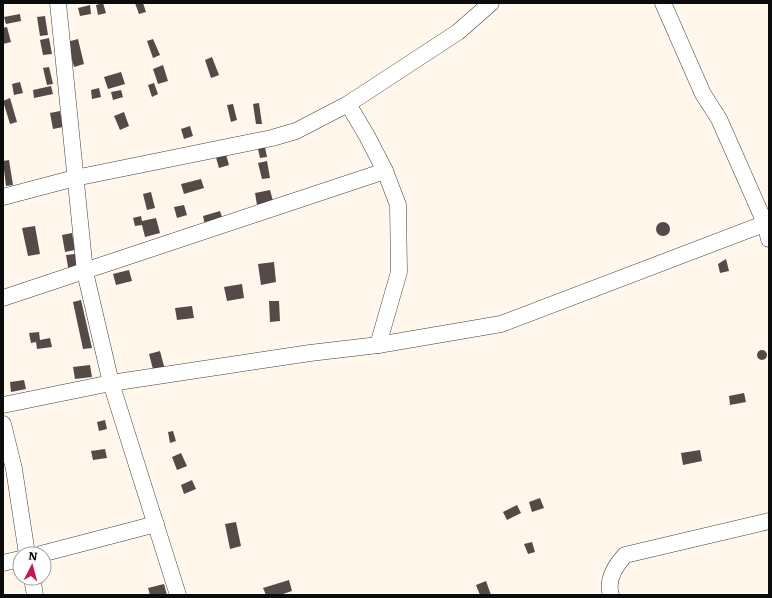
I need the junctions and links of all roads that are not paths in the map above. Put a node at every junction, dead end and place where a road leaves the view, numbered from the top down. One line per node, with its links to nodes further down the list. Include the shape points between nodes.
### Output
1 (58, 3): 6 (street)
2 (491, 3): 4 (street, via 458,32)
3 (663, 3): 8 (street, via 703,94 719,119)
4 (348, 104): 5 (street); 6 (street, via 296,131 272,138)
5 (385, 171): 10 (street); 12 (street, via 398,205 399,272)
6 (75, 178): 7 (street); 10 (street)
7 (3, 197)
8 (767, 222): 9 (street); 12 (street, via 501,324)
9 (769, 239)
10 (85, 272): 11 (street); 13 (street)
11 (3, 298)
12 (378, 345): 13 (street)
13 (111, 383): 14 (street); 17 (street)
14 (3, 405)
15 (3, 424): 18 (street, via 14,469)
16 (769, 521): 21 (street, via 625,555 612,572 609,590)
17 (156, 524): 19 (street); 20 (street)
18 (27, 546)
19 (52, 551)
20 (178, 595)
21 (611, 595)

